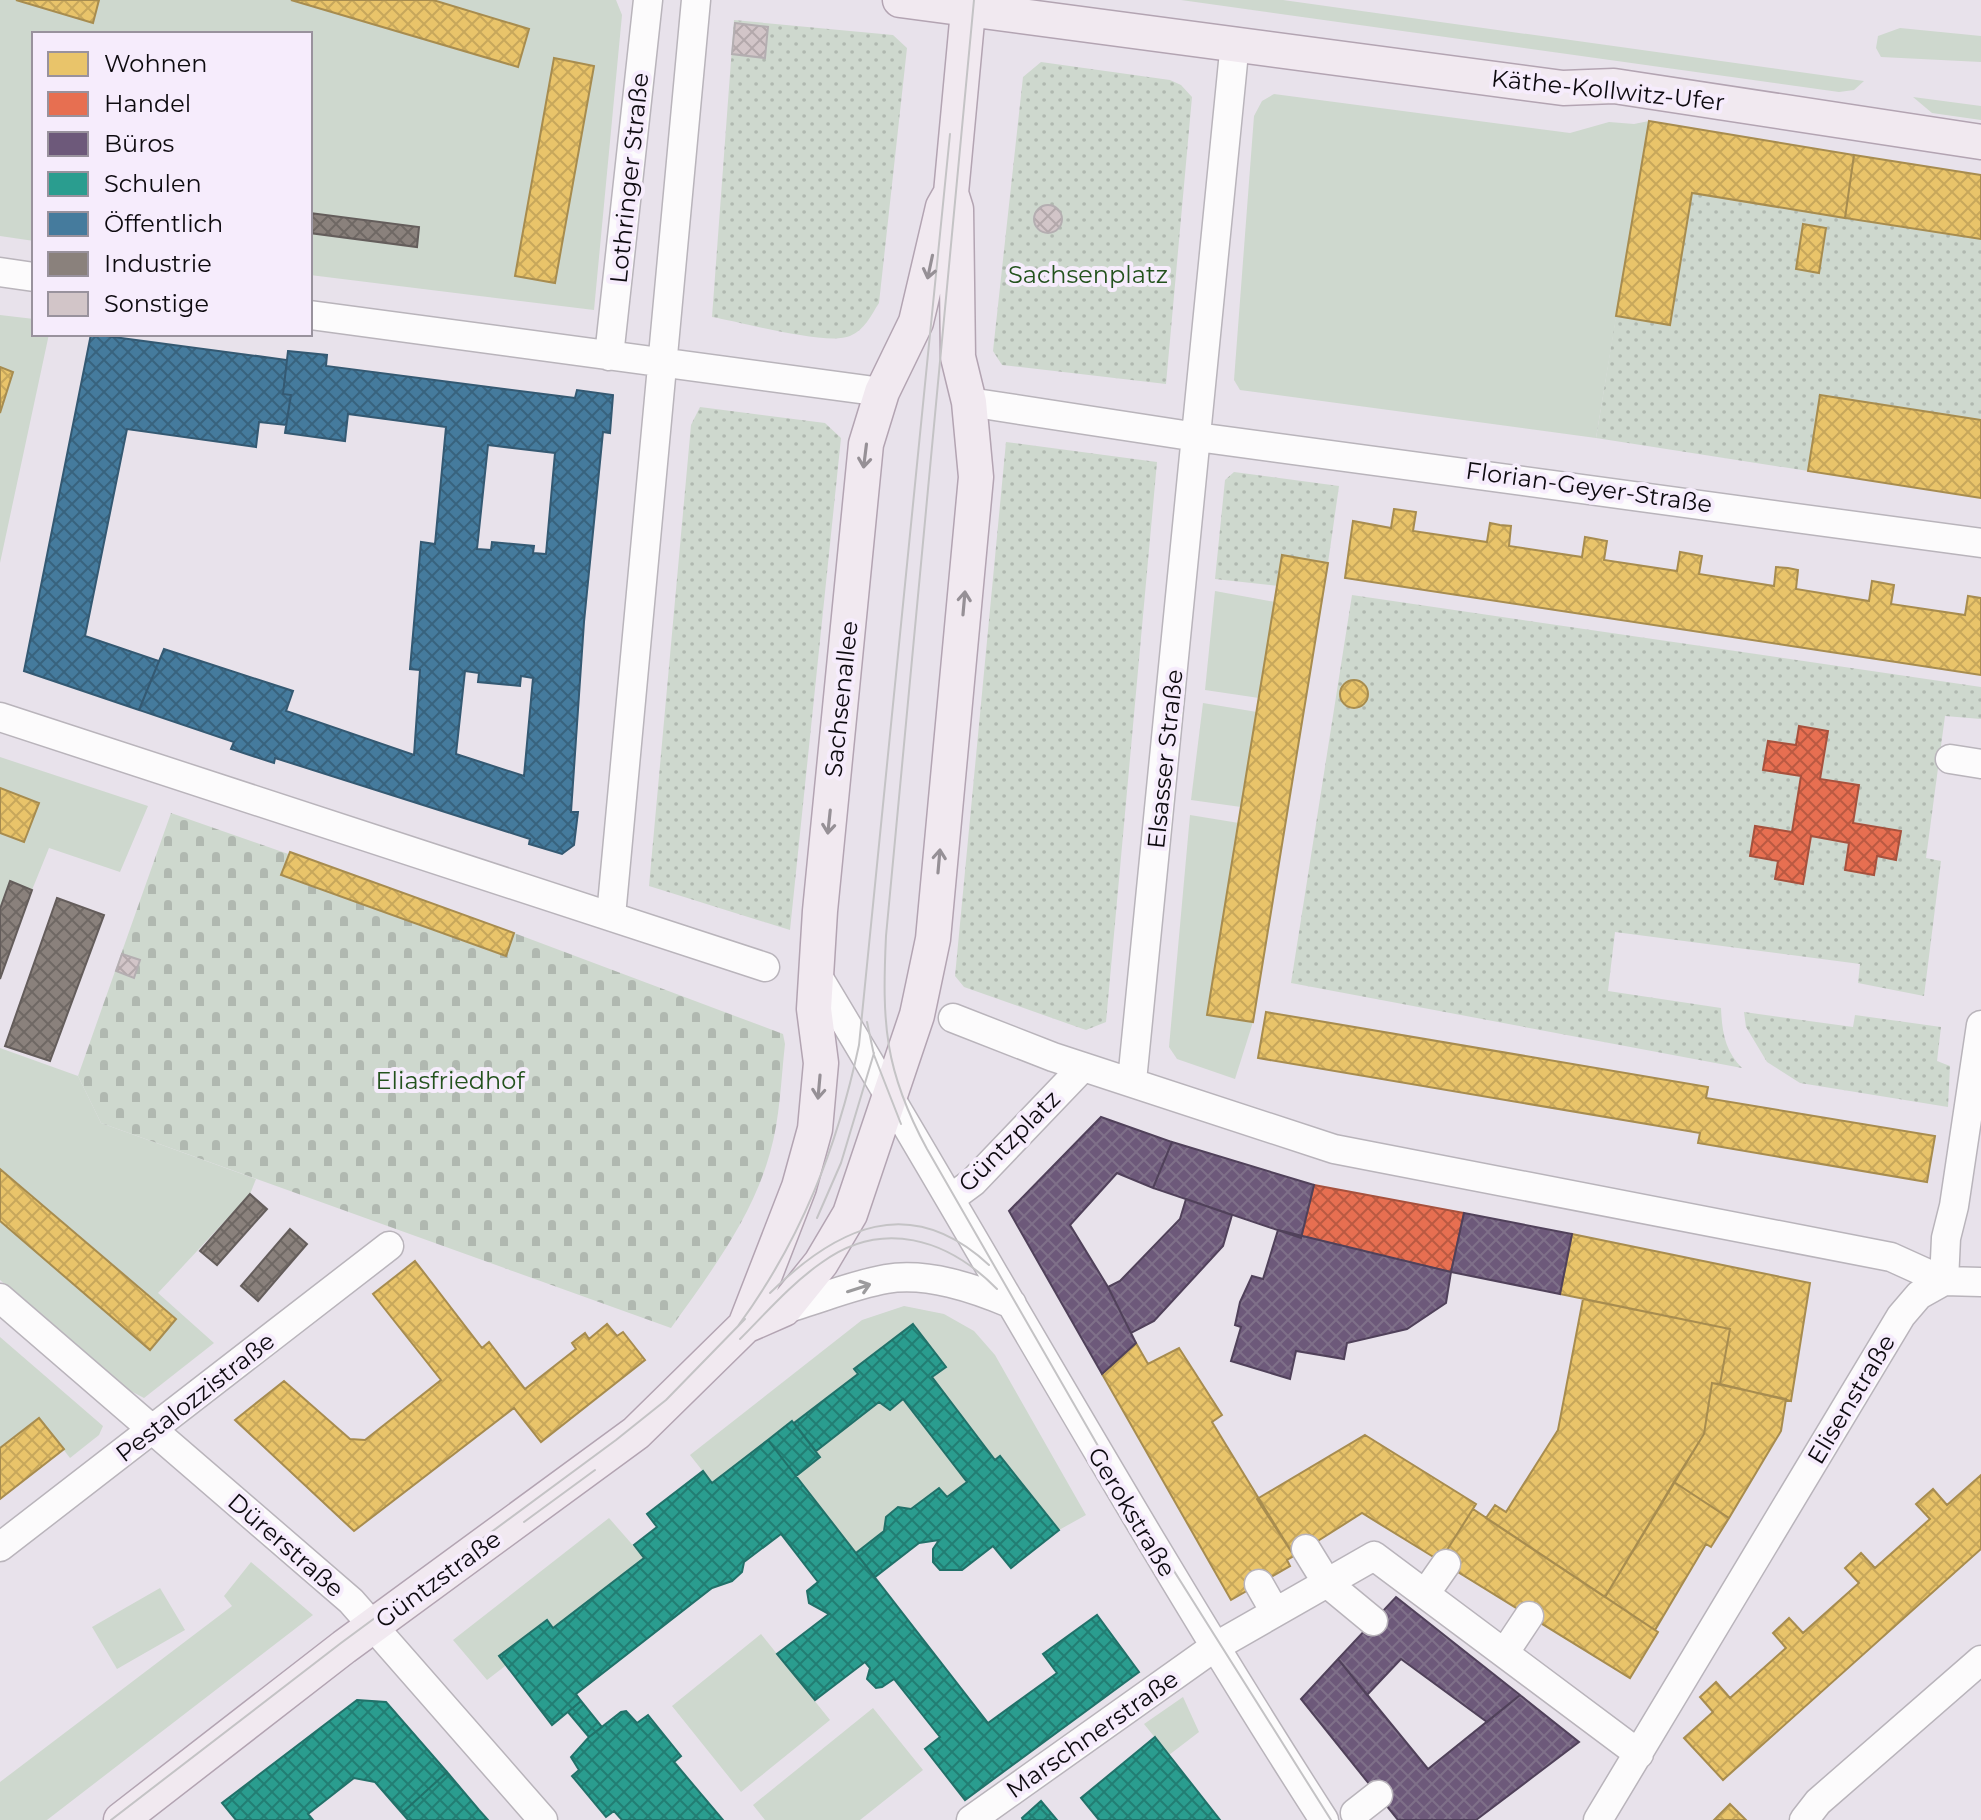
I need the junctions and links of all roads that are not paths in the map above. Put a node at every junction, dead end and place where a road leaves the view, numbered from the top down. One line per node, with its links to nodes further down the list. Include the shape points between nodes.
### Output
1 (648, 0): 11 (street, Lothringer Straße)
2 (696, 0): 12 (street)
3 (900, 0): 4 (main road)
4 (968, 4): 5 (main road); 7 (main road)
5 (1235, 42): 6 (main road, Käthe-Kollwitz-Ufer, via 1563,88 1614,86); 15 (street)
6 (1981, 142)
7 (951, 193): 13 (main road, one-way to 13, via 943,207 916,322); 14 (main road, via 956,209 958,357)
8 (0, 272): 9 (street)
9 (32, 277)
10 (312, 315): 11 (street)
11 (609, 356): 12 (street)
12 (665, 363): 13 (street); 20 (street)
13 (882, 392): 22 (main road, Sachsenallee, one-way to 22, via 866,444 857,522)
14 (969, 402): 15 (street); 28 (main road, one-way to 14, via 933,939 976,477)
15 (1197, 437): 16 (street, Florian-Geyer-Straße); 27 (street, Elsasser Straße)
16 (1981, 543)
17 (0, 717): 20 (street)
18 (1950, 759): 19 (street)
19 (1981, 764)
20 (611, 916): 21 (street)
21 (765, 967)
22 (817, 975): 23 (main road, Sachsenallee); 28 (street, Güntzplatz)
23 (814, 1009): 36 (main road, Güntzstraße, one-way to 36, via 821,1063 815,1129 799,1187)
24 (953, 1018): 26 (street)
25 (1981, 1025): 31 (street, via 1946,1238)
26 (1083, 1067): 27 (street); 29 (street, Güntzplatz, via 973,1182)
27 (1132, 1081): 31 (street, via 1334,1149 1891,1257)
28 (892, 1096): 29 (street, Güntzplatz); 35 (main road, Güntzstraße, via 850,1214 821,1263)
29 (950, 1199): 34 (street, Gerokstraße)
30 (389, 1246): 37 (street, Pestalozzistraße)
31 (1944, 1281): 32 (street); 51 (street, Elisenstraße, via 1919,1295 1901,1316)
32 (1981, 1282)
33 (0, 1298): 37 (street, Dürerstraße)
34 (1012, 1304): 35 (street, Güntzstraße, one-way to 34, via 911,1277 958,1284); 48 (street, Gerokstraße)
35 (784, 1309): 36 (main road, Güntzstraße)
36 (745, 1326): 47 (main road, Güntzstraße, via 636,1433)
37 (153, 1430): 38 (street, Pestalozzistraße); 47 (street, Dürerstraße)
38 (0, 1547)
39 (1306, 1549): 41 (street)
40 (1446, 1564): 43 (street)
41 (1327, 1583): 43 (street, via 1374,1556); 44 (street); 46 (street)
42 (1259, 1584): 44 (street)
43 (1425, 1594): 49 (street, via 1463,1636)
44 (1275, 1612): 48 (street)
45 (1529, 1616): 49 (street)
46 (1373, 1621)
47 (374, 1626): 54 (main road, Güntzstraße); 55 (street, Dürerstraße)
48 (1213, 1648): 56 (street, Marschnerstraße); 57 (street, Gerokstraße)
49 (1505, 1652): 51 (street)
50 (1981, 1660): 59 (street)
51 (1639, 1754): 58 (street, Elisenstraße)
52 (1378, 1795): 53 (street)
53 (1355, 1813)
54 (121, 1820)
55 (543, 1820)
56 (971, 1820)
57 (1324, 1820)
58 (1598, 1820)
59 (1804, 1820)

